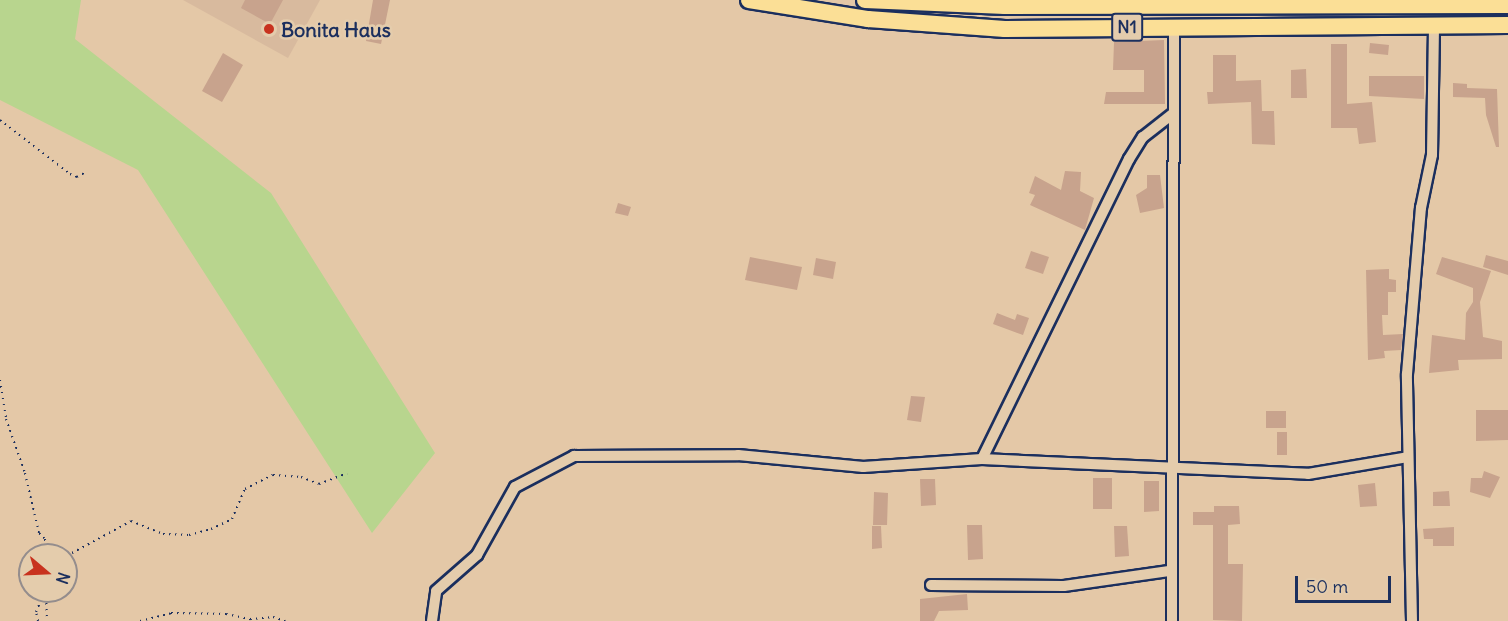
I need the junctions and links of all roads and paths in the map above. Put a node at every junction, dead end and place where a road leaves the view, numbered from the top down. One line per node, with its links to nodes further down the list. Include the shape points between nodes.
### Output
1 (749, 0): 10 (highway, N1, via 868,19 1005,29)
2 (865, 0): 3 (highway, N1)
3 (1005, 3): 6 (highway, N1)
4 (1433, 3): 5 (highway, N1); 6 (highway, N1)
5 (1508, 5)
6 (1280, 7): 8 (highway)
7 (1434, 25): 8 (highway, N1); 9 (highway, N1); 15 (street, via 1432,155 1420,208 1408,349)
8 (1280, 26): 10 (highway, N1)
9 (1508, 26)
10 (1174, 27): 11 (street)
11 (1171, 115): 16 (street, via 1143,137 1129,159); 17 (street)
12 (0, 120): 13 (path, via 70,174 77,177)
13 (86, 172)
14 (0, 380): 19 (path, via 6,419)
15 (1408, 457): 17 (street, via 1308,474); 31 (street)
16 (982, 459): 17 (street); 29 (street, via 863,467 738,455 574,456 515,487 477,555 436,591)
17 (1172, 471): 21 (street)
18 (347, 473): 20 (path, via 319,484 301,477 273,475 245,489 232,519 211,529 189,535 163,534 131,521)
19 (45, 543)
20 (78, 550)
21 (1169, 571): 22 (street, via 1073,586); 30 (street)
22 (931, 585)
23 (40, 603): 25 (path)
24 (45, 603): 26 (path)
25 (38, 621)
26 (46, 621)
27 (140, 621): 28 (path, via 171,613 273,617)
28 (285, 621)
29 (432, 621)
30 (1172, 621)
31 (1412, 621)

